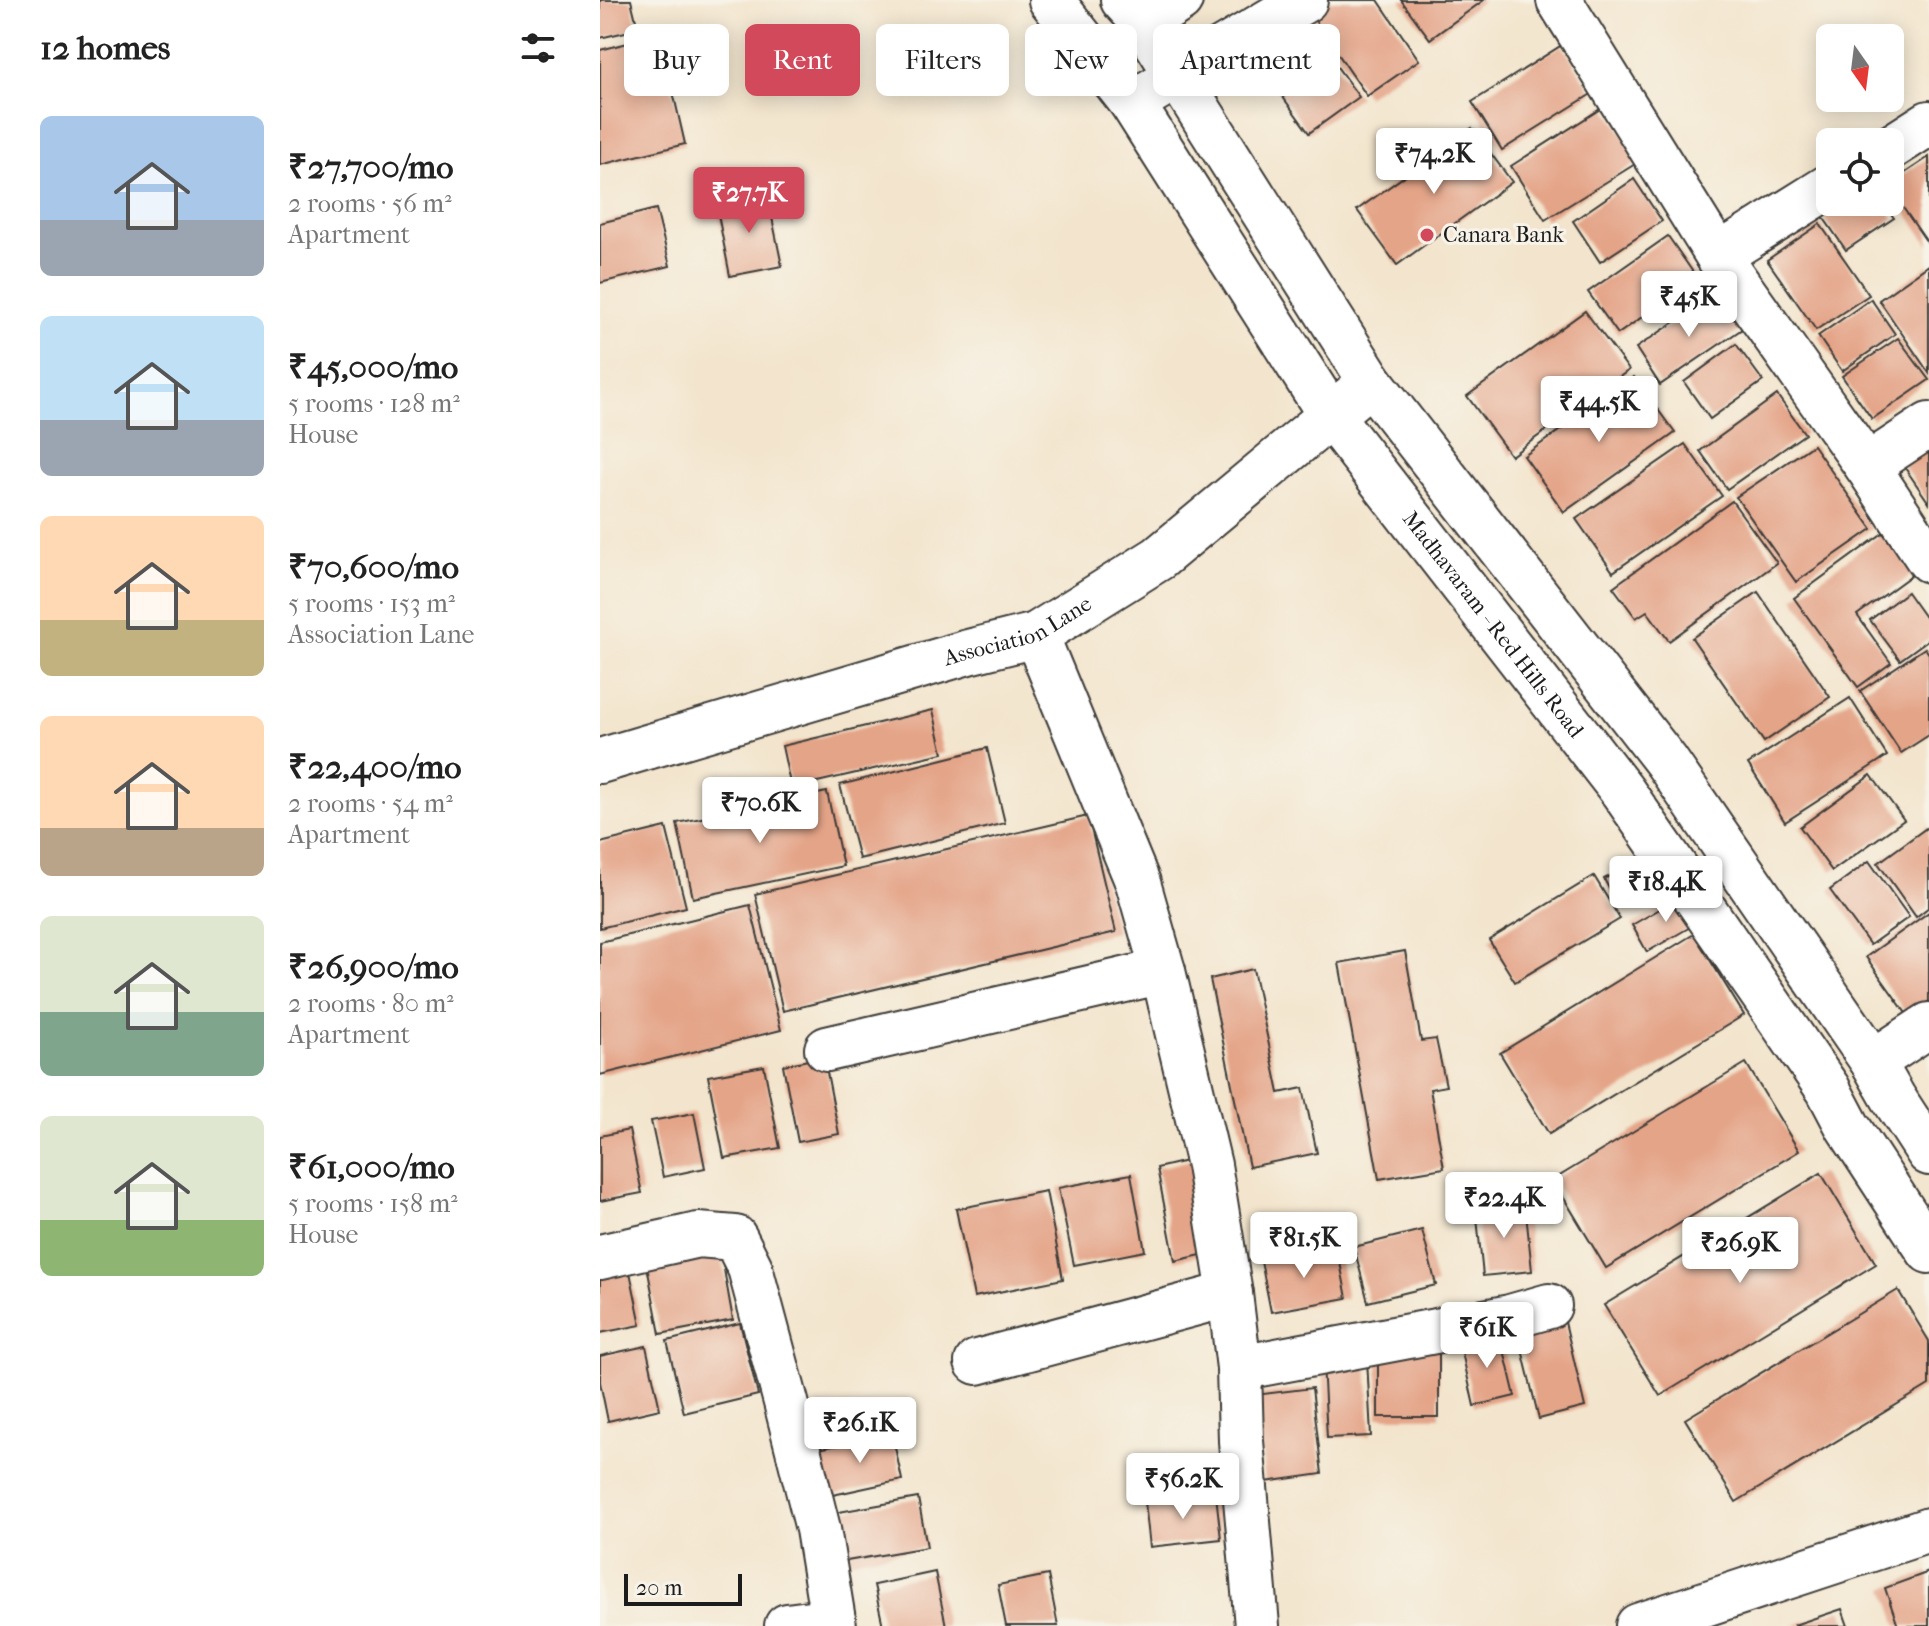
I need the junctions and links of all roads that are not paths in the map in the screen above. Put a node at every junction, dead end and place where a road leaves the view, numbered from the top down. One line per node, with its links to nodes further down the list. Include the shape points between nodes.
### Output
1 (1051, 0): 10 (street, Madhavaram - Red Hills Road)
2 (1180, 0): 5 (street)
3 (1305, 0): 6 (street)
4 (1559, 0): 14 (street)
5 (1134, 11): 7 (street)
6 (1265, 24)
7 (1153, 40)
8 (1153, 91): 10 (street)
9 (1190, 96): 15 (street)
10 (1132, 103): 16 (street, Madhavaram - Red Hills Road)
11 (1929, 123): 12 (street)
12 (1904, 139)
13 (1816, 195): 14 (street)
14 (1718, 256): 18 (street)
15 (1371, 382): 16 (street, Association Lane); 25 (street, via 1666,761)
16 (1331, 416): 20 (street, Association Lane, via 1159,558); 27 (street, Madhavaram - Red Hills Road, via 1623,792 1828,1089)
17 (1929, 425): 18 (street)
18 (1867, 466): 19 (street)
19 (1929, 560)
20 (1036, 635): 21 (street, Association Lane); 22 (street, via 1138,883)
21 (600, 759)
22 (1163, 971): 24 (street); 29 (street, via 1209,1165)
23 (1929, 1025): 25 (street)
24 (827, 1049)
25 (1873, 1062): 26 (street)
26 (1929, 1153)
27 (1929, 1251)
28 (600, 1257): 34 (street, via 698,1235 735,1238 750,1268 786,1402 818,1529)
29 (1230, 1294): 31 (street); 32 (street)
30 (1549, 1306): 32 (street)
31 (977, 1362)
32 (1239, 1368): 36 (street)
33 (1929, 1530): 37 (street)
34 (834, 1623): 35 (street)
35 (787, 1626)
36 (1257, 1626)
37 (1638, 1626)

